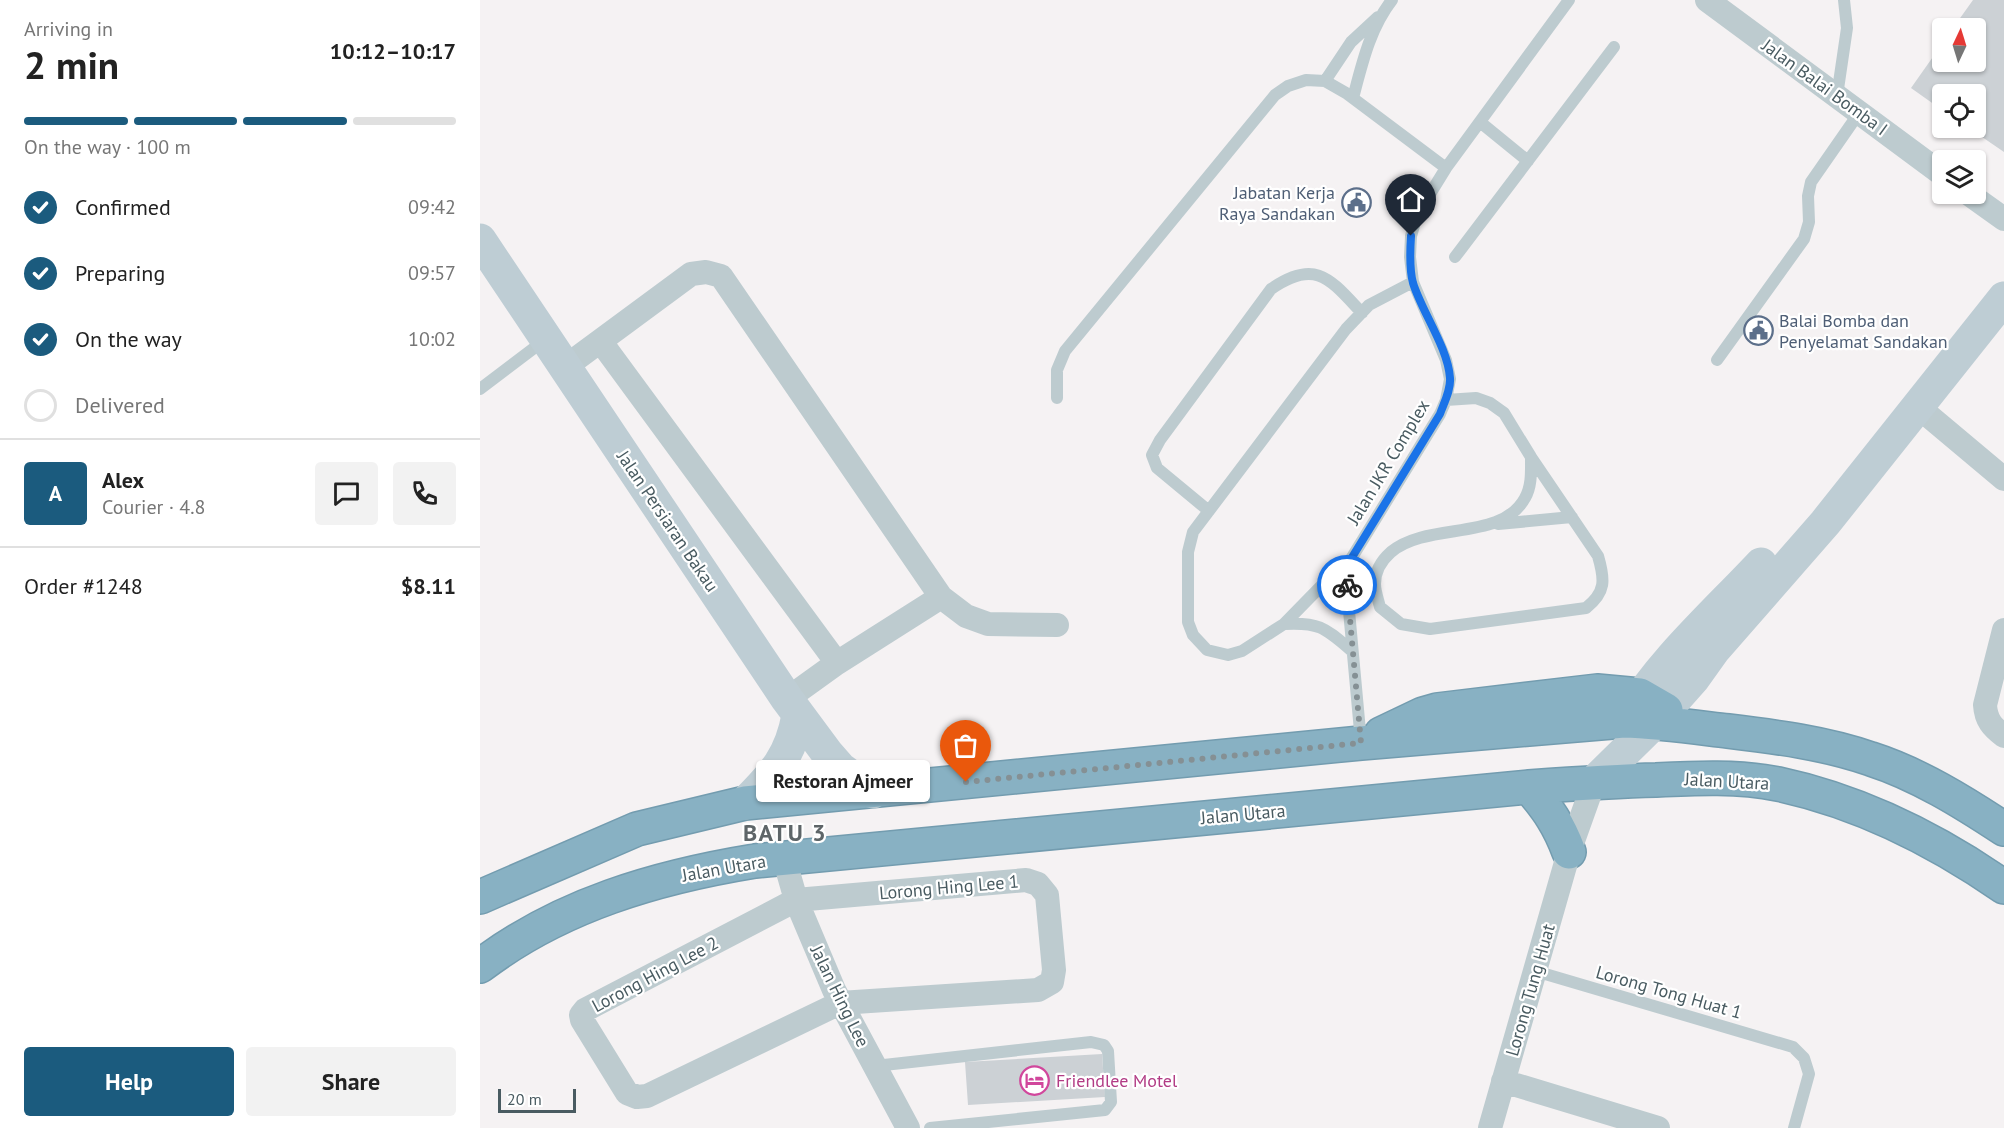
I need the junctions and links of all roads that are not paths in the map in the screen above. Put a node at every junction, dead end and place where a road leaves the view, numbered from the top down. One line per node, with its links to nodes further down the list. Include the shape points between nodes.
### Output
1 (1392, 0): 5 (lane)
2 (1569, 0): 11 (lane, Jalan JKR Complex)
3 (1707, 0): 8 (street, Jalan Balai Bomba I)
4 (1844, 0): 8 (lane, via 1847,28)
5 (1381, 14): 7 (lane, via 1351,42); 9 (lane)
6 (1614, 47): 12 (lane)
7 (1325, 81): 9 (lane); 27 (lane, via 1306,80 1275,95 1065,351 1057,370)
8 (1837, 96): 10 (street, Jalan Balai Bomba I)
9 (1353, 98): 14 (lane)
10 (1859, 112): 13 (street, Jalan Balai Bomba I); 24 (lane, via 1811,182 1804,239)
11 (1480, 122): 12 (lane); 14 (lane, Jalan JKR Complex)
12 (1528, 161): 18 (lane)
13 (1932, 167)
14 (1446, 168): 19 (lane, Jalan JKR Complex, via 1417,215 1411,236)
15 (1983, 204): 16 (street)
16 (2004, 219)
17 (480, 240): 22 (main road, Jalan Persiaran Bakau)
18 (1455, 257)
19 (1413, 282): 21 (lane, via 1369,305); 28 (lane, Jalan JKR Complex, via 1446,360 1450,379)
20 (2004, 298): 29 (main road)
21 (1362, 313): 32 (lane); 32 (lane, via 1335,284 1312,272 1288,277 1272,289 1152,454 1157,468)
22 (546, 339): 25 (main road, Jalan Persiaran Bakau); 26 (lane)
23 (600, 342): 25 (street); 36 (street, via 691,274 721,276); 41 (street)
24 (1717, 360)
25 (565, 367): 42 (main road, Jalan Persiaran Bakau)
26 (480, 389)
27 (1057, 398)
28 (1446, 400): 30 (lane, via 1476,398 1490,403 1504,413); 35 (lane, Jalan JKR Complex)
29 (1917, 406): 31 (street); 43 (main road, via 1893,437 1815,506 1674,656)
30 (1531, 457): 33 (lane); 34 (lane, via 1531,482 1525,498 1511,514)
31 (2004, 479)
32 (1209, 511): 37 (lane, via 1193,532 1188,552 1188,622 1193,635 1207,650 1228,655 1242,651)
33 (1572, 517): 34 (lane); 34 (lane, via 1598,556 1602,571 1603,587 1597,600 1586,608 1430,629 1401,624 1380,607 1375,583 1382,561 1401,544 1419,536)
34 (1491, 525)
35 (1347, 571): 37 (lane, via 1328,579); 40 (lane, Jalan JKR Complex)
36 (941, 597): 38 (street, via 966,616 988,624); 41 (street)
37 (1284, 624): 40 (lane, via 1319,626)
38 (1057, 625)
39 (2004, 630): 44 (street, via 1985,705 1986,718)
40 (1352, 651): 45 (lane, Jalan JKR Complex)
41 (837, 663): 42 (street)
42 (792, 707): 48 (main road, Jalan Persiaran Bakau, via 841,769); 49 (main road, via 794,737 785,759)
43 (1646, 712): 45 (highway, via 1597,691 1437,710); 46 (main road); 50 (highway, via 1789,738 1874,759 1950,794)
44 (2004, 736)
45 (1361, 743): 48 (highway)
46 (1594, 782): 47 (highway, Jalan Utara); 51 (street, Lorong Tung Huat); 53 (highway, Jalan Utara, via 1702,777 1777,784 1869,812 1906,828 1962,858)
47 (1529, 787): 51 (highway, via 1561,829); 52 (highway, Jalan Utara)
48 (873, 792): 49 (highway)
49 (745, 803): 54 (highway, via 637,829)
50 (2004, 829)
51 (1569, 852): 59 (street, Lorong Tung Huat)
52 (784, 858): 55 (street, Jalan Hing Lee); 56 (highway, Jalan Utara, via 714,867 648,884)
53 (2004, 887)
54 (480, 897)
55 (796, 900): 60 (street, Jalan Hing Lee); 60 (street, Lorong Hing Lee 1, via 1026,879 1038,884 1047,895 1054,970 1052,982 1038,990); 60 (street, Lorong Hing Lee 2, via 585,1010 582,1020 627,1093 637,1097 647,1096)
56 (556, 920): 57 (highway, via 492,941); 58 (highway, Jalan Utara)
57 (480, 949)
58 (480, 966)
59 (1535, 971): 62 (street, Lorong Tung Huat); 67 (lane, Lorong Tong Huat 1, via 1793,1047 1804,1058 1809,1074)
60 (840, 1003): 61 (street, Jalan Hing Lee)
61 (874, 1066): 63 (street, Jalan Hing Lee); 64 (lane, via 1091,1042 1104,1045 1108,1052 1112,1102 1105,1110)
62 (1503, 1081): 65 (street, Lorong Tung Huat); 66 (street)
63 (908, 1128)
64 (930, 1128)
65 (1490, 1128)
66 (1658, 1128)
67 (1794, 1128)

